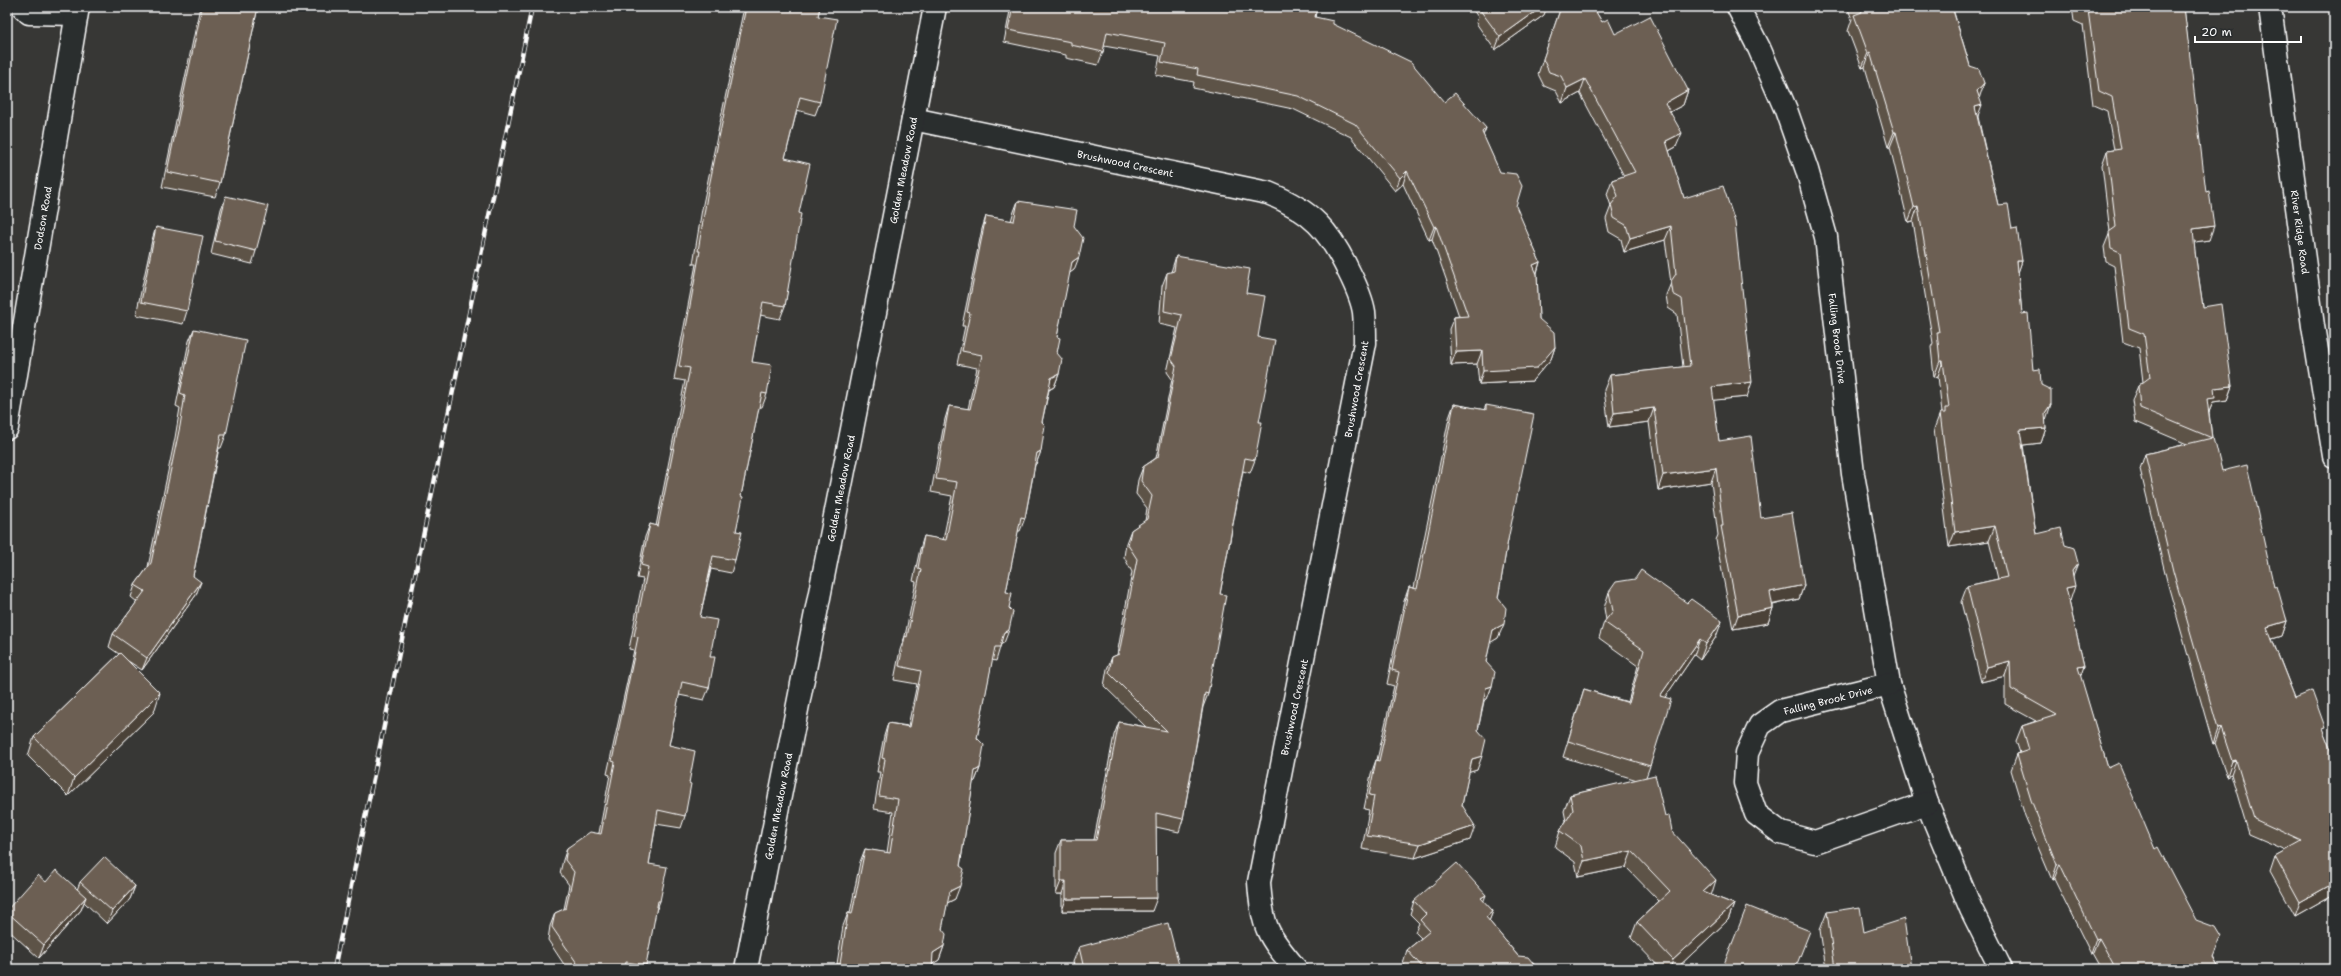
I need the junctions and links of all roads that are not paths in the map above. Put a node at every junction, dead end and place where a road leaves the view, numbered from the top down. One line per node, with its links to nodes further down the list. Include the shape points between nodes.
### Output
1 (23, 7): 5 (street, via 29,13)
2 (935, 7): 6 (street, Golden Meadow Road)
3 (1738, 7): 9 (street, Falling Brook Drive, via 1786,110 1807,170 1826,237 1853,474)
4 (2270, 7): 8 (street, River Ridge Road, via 2313,326)
5 (77, 10): 7 (street, Dodson Road)
6 (913, 119): 11 (street, Golden Meadow Road); 12 (street, Brushwood Crescent, via 1268,192 1293,203 1313,218 1329,236 1353,280 1364,311 1366,343 1259,882 1261,910 1267,932)
7 (7, 428)
8 (2334, 456)
9 (1890, 684): 10 (street, Falling Brook Drive); 10 (street, Falling Brook Drive, via 1780,711 1760,725 1747,753 1745,783 1756,814 1781,833 1814,842)
10 (1927, 803): 13 (street, Falling Brook Drive, via 1971,909)
11 (746, 969)
12 (1296, 969)
13 (2001, 969)

